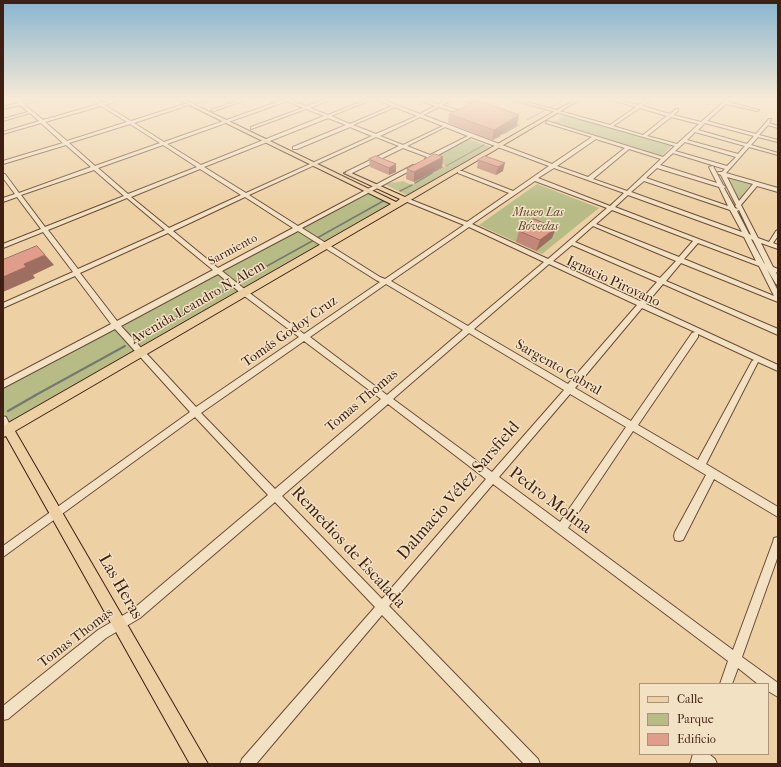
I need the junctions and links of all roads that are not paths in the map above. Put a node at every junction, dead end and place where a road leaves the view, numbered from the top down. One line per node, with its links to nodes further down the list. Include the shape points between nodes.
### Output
1 (57, 135): 30 (street, Pedro Molina)
2 (93, 135): 30 (street)
3 (150, 135): 31 (street, Sargento Cabral)
4 (188, 135): 31 (street)
5 (253, 135): 25 (main road)
6 (266, 135): 24 (main road)
7 (280, 135): 24 (street)
8 (328, 135): 36 (street)
9 (372, 135): 20 (street)
10 (426, 135): 33 (street)
11 (466, 135): 21 (street)
12 (467, 135): 21 (street)
13 (521, 135): 35 (main road, Avenida Leandro N. Alem)
14 (522, 135): 35 (main road, Avenida Leandro N. Alem)
15 (588, 135): 23 (street)
16 (640, 135): 22 (street)
17 (691, 135): 26 (street, Tomas Thomas)
18 (709, 135): 32 (street)
19 (757, 135): 27 (street); 32 (street)
20 (375, 136): 33 (street); 43 (street)
21 (470, 136): 28 (street); 29 (street); 35 (street)
22 (644, 136): 34 (street)
23 (595, 137): 37 (street); 49 (street, Tomás Godoy Cruz)
24 (272, 138): 25 (street); 36 (main road)
25 (266, 141): 46 (main road); 52 (street)
26 (684, 141): 34 (street, Tomas Thomas); 40 (street)
27 (778, 141)
28 (459, 142): 29 (street); 41 (street)
29 (480, 142): 35 (street)
30 (67, 143): 45 (street); 51 (street, Pedro Molina)
31 (164, 143): 51 (street); 52 (street, Sargento Cabral)
32 (747, 145): 39 (street); 40 (street)
33 (402, 146): 41 (street); 55 (street)
34 (679, 146): 38 (street, Tomas Thomas)
35 (499, 147): 49 (street); 54 (main road, Avenida Leandro N. Alem); 74 (main road, Avenida Leandro N. Alem)
36 (296, 148): 43 (main road)
37 (628, 148): 42 (street); 60 (street)
38 (672, 153): 42 (street, Tomas Thomas); 48 (street)
39 (778, 154)
40 (738, 156): 53 (street)
41 (430, 157): 44 (street)
42 (665, 159): 50 (street, Tomas Thomas)
43 (320, 160): 46 (street); 55 (main road)
44 (424, 161)
45 (3, 163)
46 (313, 164): 66 (main road); 71 (street)
47 (417, 164): 63 (street, Sarmiento)
48 (712, 165): 53 (street); 56 (street)
49 (553, 166): 59 (street, Tomás Godoy Cruz); 60 (street)
50 (657, 166): 61 (street, Tomas Thomas); 64 (street)
51 (95, 167): 70 (street); 72 (street, Pedro Molina)
52 (200, 167): 71 (street, Sargento Cabral); 72 (street)
53 (727, 168): 57 (street)
54 (460, 172): 68 (street); 74 (main road, Avenida Leandro N. Alem)
55 (348, 173): 63 (main road)
56 (715, 173): 57 (street); 64 (street)
57 (723, 174): 62 (street); 65 (street)
58 (3, 175): 70 (street, Remedios de Escalada)
59 (535, 179): 68 (street, Tomás Godoy Cruz); 76 (street)
60 (589, 179): 69 (street)
61 (644, 179): 69 (street, Tomas Thomas); 77 (street)
62 (757, 183): 67 (street); 77 (street)
63 (377, 186): 66 (street, Sarmiento); 74 (main road)
64 (722, 187): 65 (street); 77 (street)
65 (729, 188): 77 (street)
66 (369, 190): 75 (main road); 80 (street, Sarmiento)
67 (778, 190)
68 (513, 193): 79 (street, Tomás Godoy Cruz)
69 (628, 193): 76 (street, Tomas Thomas); 84 (street)
70 (18, 194): 73 (street); 81 (street, Remedios de Escalada)
71 (244, 195): 80 (street, Sargento Cabral); 82 (street)
72 (127, 196): 81 (street); 82 (street, Pedro Molina)
73 (3, 200)
74 (407, 200): 75 (main road, Avenida Leandro N. Alem); 79 (street, Ignacio Pirovano)
75 (398, 205): 90 (main road, Avenida Leandro N. Alem)
76 (611, 208): 78 (street, Tomas Thomas); 86 (street)
77 (737, 209): 84 (street); 85 (street)
78 (592, 224): 87 (street, Tomas Thomas); 92 (street)
79 (466, 225): 93 (street, Ignacio Pirovano); 99 (street, Tomás Godoy Cruz)
80 (298, 229): 90 (street, Sargento Cabral); 96 (street, Sarmiento)
81 (44, 230): 89 (street); 98 (street, Remedios de Escalada)
82 (169, 230): 96 (street, Pedro Molina); 98 (street)
83 (778, 232): 88 (street)
84 (747, 235): 85 (street); 94 (street)
85 (755, 238): 88 (street); 95 (street)
86 (697, 240): 92 (street, Dalmacio Vélez Sarsfield); 94 (street)
87 (571, 242): 93 (street, Tomas Thomas); 100 (street)
88 (770, 244): 91 (street)
89 (3, 246)
90 (325, 247): 99 (street, Sargento Cabral, via 378,279); 102 (main road, Avenida Leandro N. Alem)
91 (778, 247)
92 (679, 260): 100 (street, Dalmacio Vélez Sarsfield); 103 (street)
93 (546, 263): 105 (street, Ignacio Pirovano); 107 (street, Tomas Thomas)
94 (762, 265): 95 (street); 103 (street)
95 (771, 268): 97 (street); 101 (street)
96 (217, 271): 102 (street, Pedro Molina); 106 (street, Sarmiento)
97 (778, 271)
98 (75, 273): 104 (street); 106 (street, Remedios de Escalada)
99 (386, 281): 107 (street, Sargento Cabral); 110 (street, Tomás Godoy Cruz)
100 (661, 281): 105 (street, Dalmacio Vélez Sarsfield); 108 (street)
101 (778, 283)
102 (245, 293): 110 (street, Pedro Molina); 111 (main road, Avenida Leandro N. Alem)
103 (778, 298)
104 (3, 306)
105 (639, 306): 109 (street, Ignacio Pirovano); 113 (street, Ignacio Pirovano); 116 (street, Dalmacio Vélez Sarsfield)
106 (116, 325): 111 (street, Remedios de Escalada); 115 (street, Sarmiento)
107 (468, 330): 116 (street, Sargento Cabral); 117 (street, Tomas Thomas)
108 (778, 332)
109 (695, 335): 112 (street, Ignacio Pirovano); 119 (street)
110 (304, 338): 117 (street, Pedro Molina); 118 (street, Tomás Godoy Cruz)
111 (141, 353): 118 (street, Remedios de Escalada); 120 (main road, Avenida Leandro N. Alem)
112 (755, 363): 114 (street, Ignacio Pirovano); 121 (street)
113 (778, 368)
114 (778, 374)
115 (3, 385)
116 (569, 389): 119 (street, Sargento Cabral); 123 (street, Dalmacio Vélez Sarsfield)
117 (387, 399): 123 (street, Pedro Molina); 124 (street, Tomas Thomas)
118 (196, 412): 124 (street, Remedios de Escalada); 126 (street, Tomás Godoy Cruz)
119 (632, 426): 121 (street, Sargento Cabral); 127 (street)
120 (5, 427): 126 (main road, Las Heras)
121 (700, 466): 122 (street, Sargento Cabral)
122 (712, 473): 125 (street, Sargento Cabral); 128 (street)
123 (492, 477): 127 (street, Pedro Molina); 131 (street, Dalmacio Vélez Sarsfield)
124 (276, 494): 131 (street, Remedios de Escalada); 132 (street, Tomas Thomas)
125 (778, 512)
126 (56, 514): 130 (street, Tomás Godoy Cruz); 132 (main road, Las Heras)
127 (561, 529): 133 (street, Pedro Molina)
128 (679, 536)
129 (778, 542): 133 (street)
130 (3, 552)
131 (381, 607): 140 (street, Dalmacio Vélez Sarsfield); 141 (street, Remedios de Escalada)
132 (121, 624): 138 (street, Tomas Thomas, via 102,634); 139 (main road, Las Heras)
133 (736, 660): 134 (street); 135 (street, Pedro Molina)
134 (726, 683)
135 (767, 683)
136 (769, 684): 137 (street, Pedro Molina)
137 (778, 691)
138 (3, 714)
139 (199, 764)
140 (247, 764)
141 (533, 764)

